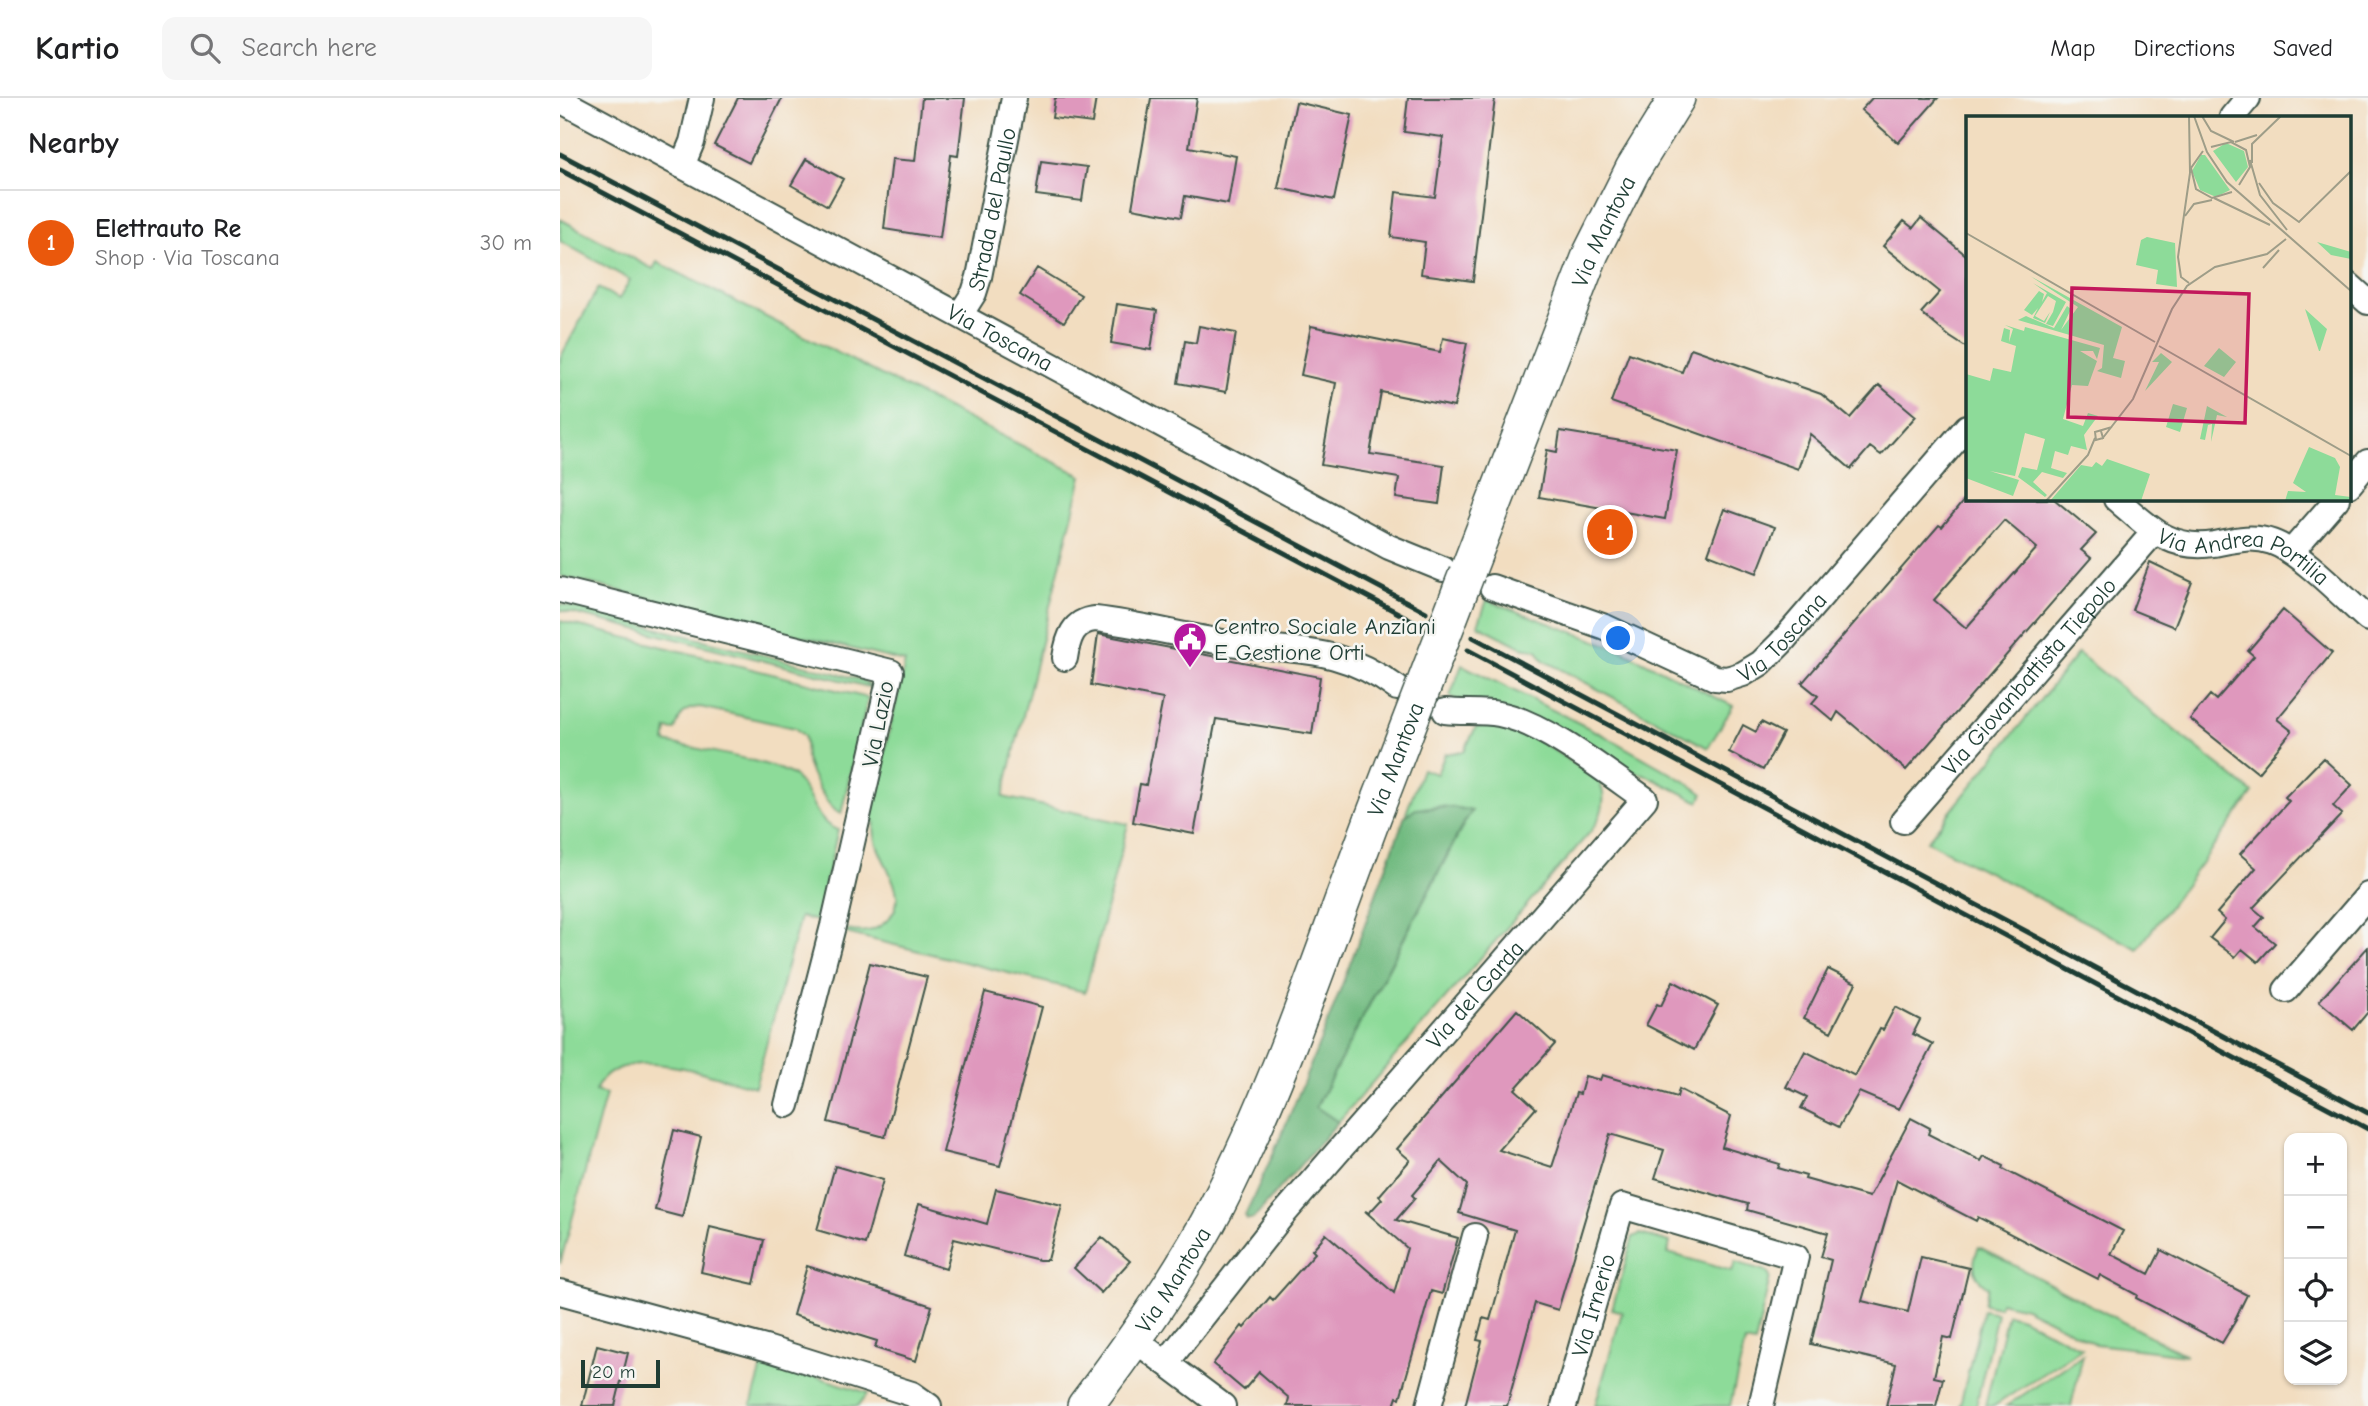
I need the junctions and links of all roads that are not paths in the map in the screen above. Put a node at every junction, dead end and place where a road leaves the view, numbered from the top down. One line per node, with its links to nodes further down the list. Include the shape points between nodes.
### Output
1 (702, 98): 9 (street)
2 (1014, 98): 12 (street, Strada del Paullo, via 979,276)
3 (1662, 98): 8 (main road)
4 (1677, 98): 8 (main road, Via Mantova)
5 (2248, 98): 7 (street)
6 (560, 100): 9 (street, Via Toscana)
7 (2233, 116)
8 (1653, 134): 33 (main road, Via Mantova, bridge, via 1612,209 1573,297 1247,1142 1189,1256)
9 (682, 166): 12 (street, Via Toscana)
10 (2350, 286): 11 (street)
11 (2368, 302)
12 (960, 315): 20 (street, Via Toscana, via 1378,541)
13 (1966, 428): 21 (street, Via Toscana, via 1781,643 1761,663 1734,678 1709,677 1605,627)
14 (2368, 462): 15 (street)
15 (2350, 484)
16 (2117, 500): 18 (street, Via Andrea Portilia)
17 (2336, 500): 19 (street)
18 (2154, 532): 19 (street, Via Andrea Portilia, via 2188,545 2258,539); 27 (street, Via Giovanbattista Tiepolo)
19 (2291, 552): 23 (street, Via Andrea Portilia)
20 (1443, 569)
21 (1492, 587)
22 (560, 590): 30 (street, Via Lazio, via 891,672)
23 (2368, 619)
24 (1065, 657): 25 (street, via 1072,631 1095,619 1332,656 1367,667)
25 (1397, 688)
26 (1445, 710): 34 (street, Via del Garda, via 1500,714 1520,721 1645,799 1281,1217)
27 (1903, 821)
28 (2368, 895): 29 (street)
29 (2286, 990)
30 (788, 1105)
31 (1475, 1236): 38 (street)
32 (560, 1292): 35 (street, via 769,1349 912,1394)
33 (1135, 1340): 34 (street); 36 (main road, Via Mantova)
34 (1166, 1363): 37 (street)
35 (929, 1406)
36 (1084, 1406)
37 (1223, 1406)
38 (1429, 1406)
39 (1564, 1406): 40 (street, Via Irnerio, via 1622,1206 1796,1257)
40 (1761, 1406)

